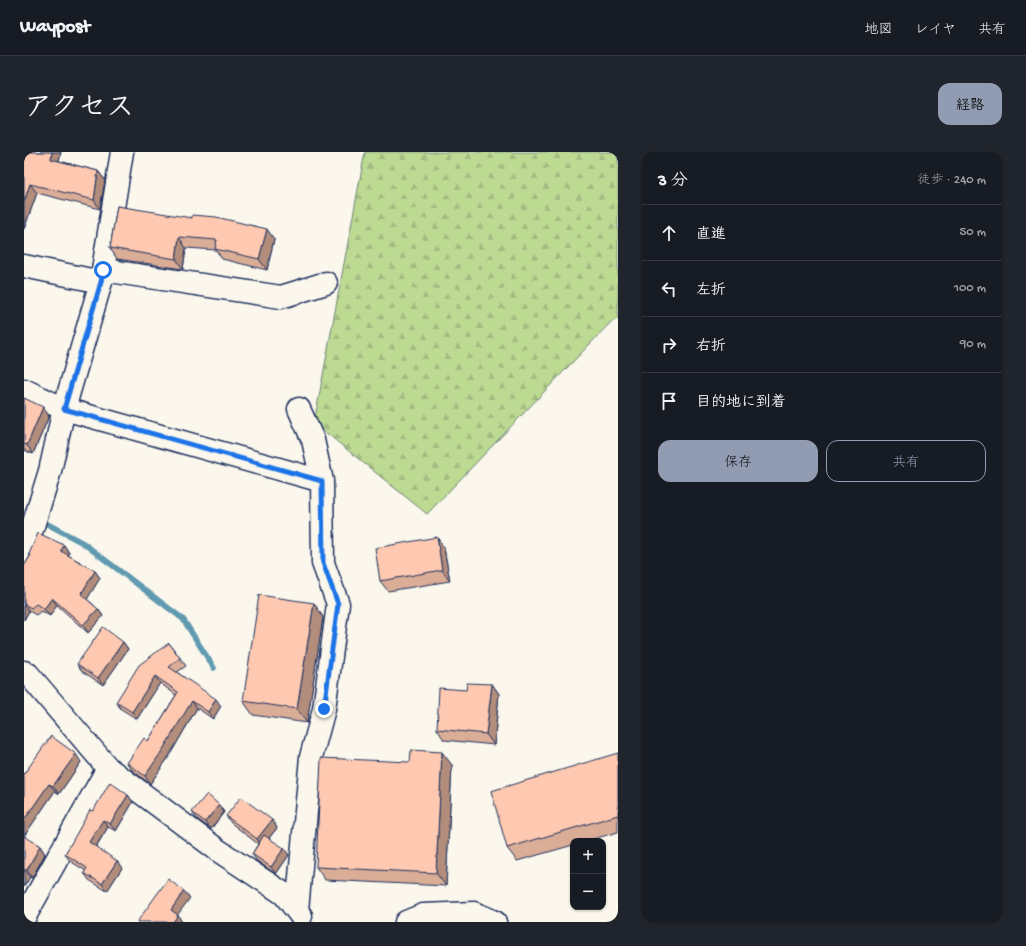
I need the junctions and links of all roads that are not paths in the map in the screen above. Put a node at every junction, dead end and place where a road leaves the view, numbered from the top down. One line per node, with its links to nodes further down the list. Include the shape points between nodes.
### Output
1 (122, 152): 3 (street)
2 (24, 266): 3 (street)
3 (102, 276): 4 (street, via 281,297); 6 (street)
4 (326, 283)
5 (24, 390): 6 (street)
6 (64, 409): 8 (street); 9 (street, via 50,471)
7 (299, 409): 8 (street, via 313,440)
8 (322, 481): 12 (street, via 323,563 338,604 324,709 311,757)
9 (24, 555)
10 (24, 672): 11 (street)
11 (108, 768): 12 (street, via 219,851 284,894); 13 (street)
12 (301, 916)
13 (24, 917)
14 (406, 922): 15 (street, via 423,915 474,913)
15 (495, 922)

